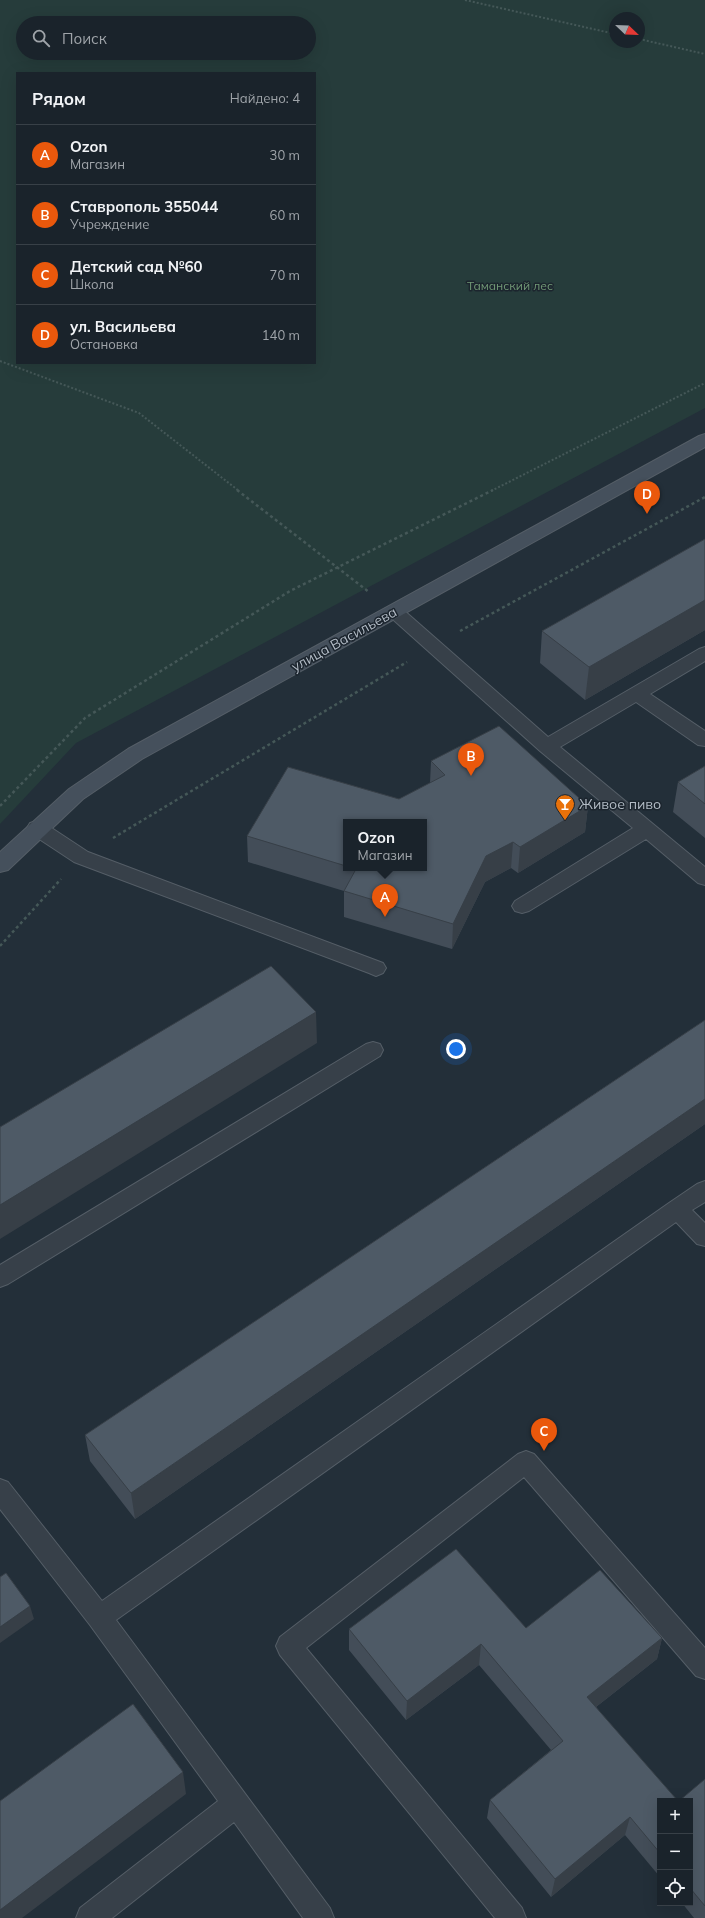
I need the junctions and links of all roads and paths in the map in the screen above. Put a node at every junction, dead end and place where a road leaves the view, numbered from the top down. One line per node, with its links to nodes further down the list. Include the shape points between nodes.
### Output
1 (465, 0): 2 (path)
2 (609, 33)
3 (645, 40): 4 (path)
4 (705, 54)
5 (0, 361): 9 (path, via 139,413)
6 (705, 383): 9 (path)
7 (705, 440): 10 (street, улица Васильева)
8 (705, 497): 11 (path)
9 (338, 568): 10 (path); 16 (path, via 290,591 86,718)
10 (394, 611): 11 (lane); 17 (street, улица Васильева, via 135,754 76,794)
11 (434, 646): 15 (lane); 19 (path)
12 (705, 653): 13 (lane)
13 (636, 693): 14 (lane); 15 (lane)
14 (705, 740)
15 (547, 746): 18 (lane)
16 (0, 806)
17 (37, 828): 19 (lane); 20 (street, улица Васильева)
18 (647, 829): 21 (lane); 22 (lane)
19 (81, 857): 23 (path); 24 (lane)
20 (0, 864)
21 (705, 878)
22 (522, 906)
23 (0, 946)
24 (376, 968)
25 (373, 1050): 29 (lane)
26 (705, 1190): 27 (lane)
27 (677, 1210): 28 (lane); 31 (lane)
28 (705, 1237)
29 (0, 1277)
30 (0, 1490): 31 (lane)
31 (99, 1618): 33 (lane)
32 (705, 1667): 36 (lane, via 526,1462 289,1646)
33 (236, 1804): 34 (lane); 35 (lane)
34 (90, 1918)
35 (320, 1918)
36 (512, 1918)

